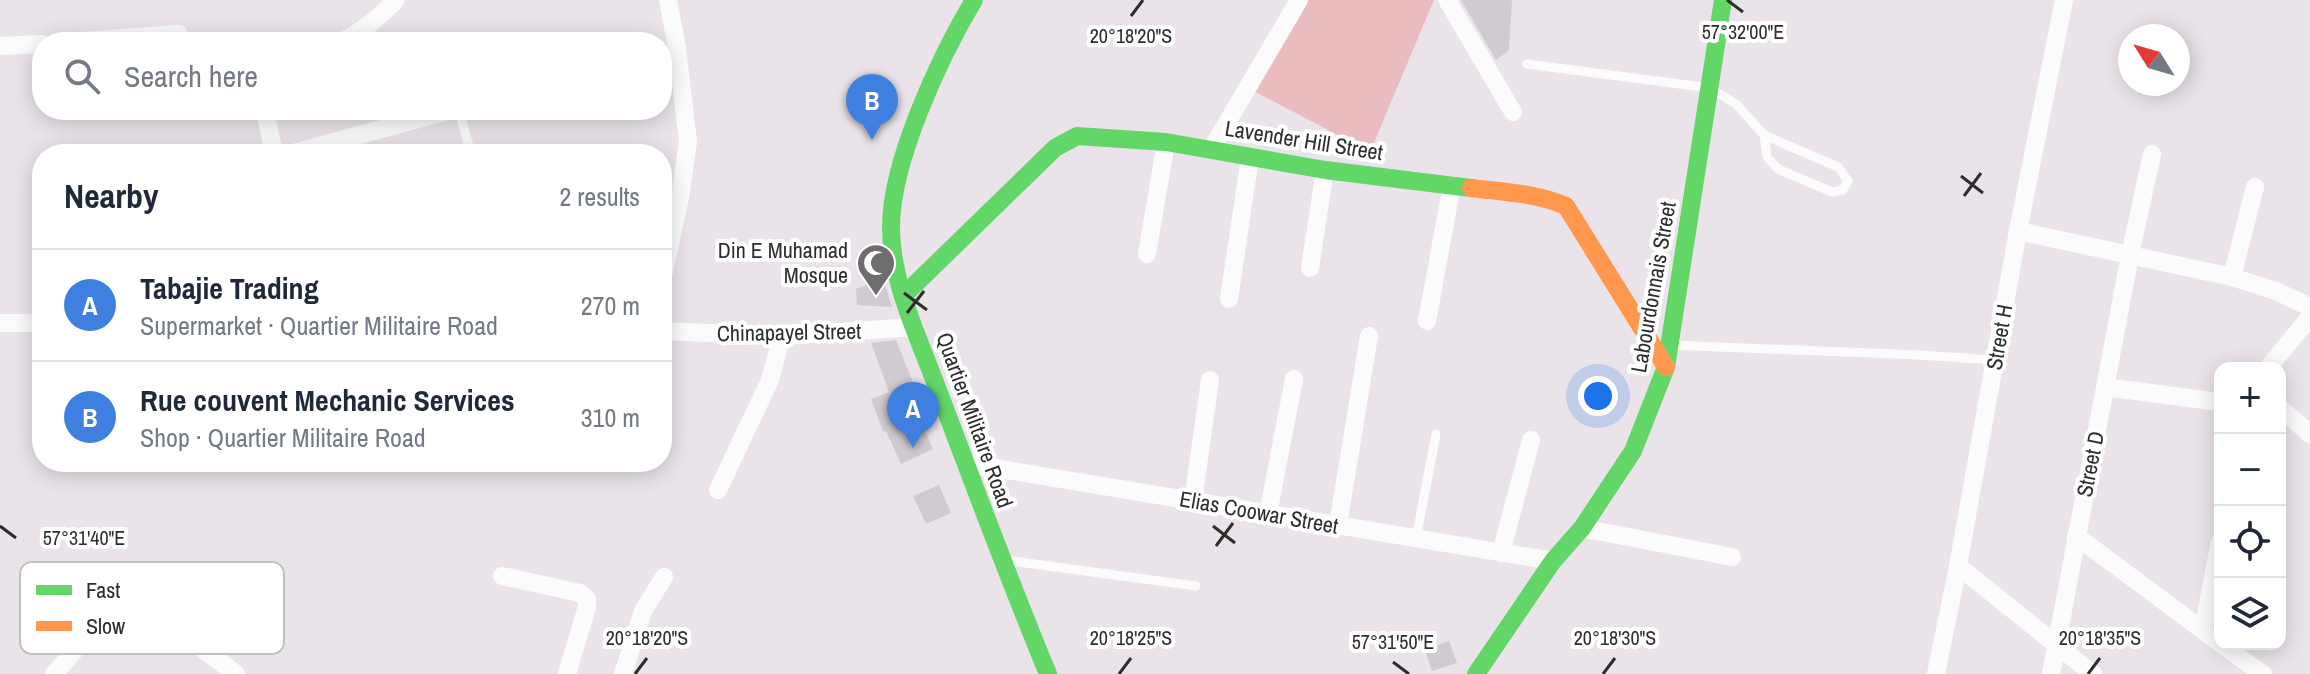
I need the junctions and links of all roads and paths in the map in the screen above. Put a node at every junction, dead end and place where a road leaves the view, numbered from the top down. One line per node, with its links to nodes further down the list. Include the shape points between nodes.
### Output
1 (396, 0): 8 (street)
2 (668, 0): 9 (street)
3 (974, 0): 36 (street, Quartier Militaire Road, via 911,135 893,194 894,260)
4 (1299, 0): 24 (street)
5 (1447, 0): 15 (street)
6 (1723, 0): 14 (street, Labourdonnais Street)
7 (2064, 0): 30 (street, Street H)
8 (360, 32)
9 (669, 32)
10 (32, 44): 11 (street)
11 (0, 46)
12 (672, 60): 31 (street, via 688,142)
13 (1527, 64): 14 (lane)
14 (1710, 88): 19 (lane, via 1736,104); 47 (street, Labourdonnais Street)
15 (1513, 112)
16 (267, 120): 21 (street)
17 (414, 120): 22 (street)
18 (462, 120): 23 (lane)
19 (1764, 135): 19 (lane, via 1838,167 1848,181 1843,190 1832,192 1778,169 1767,157)
20 (1166, 142): 24 (street, Lavender Hill Street); 32 (street); 36 (street, Lavender Hill Street, via 1077,136 1055,148)
21 (272, 144)
22 (327, 144)
23 (468, 144)
24 (1211, 150): 26 (street, Lavender Hill Street)
25 (2152, 154): 33 (street, Street D)
26 (1250, 157): 27 (street, Lavender Hill Street); 37 (street)
27 (1325, 170): 28 (street, Lavender Hill Street); 34 (street)
28 (1452, 185): 40 (street); 50 (street, Lavender Hill Street, via 1566,206)
29 (2255, 187): 35 (street)
30 (2018, 231): 33 (street); 48 (street, Street H)
31 (672, 236)
32 (1147, 254)
33 (2130, 255): 35 (street); 53 (street, Street D)
34 (1310, 268)
35 (2232, 277): 38 (street)
36 (905, 294): 43 (street, Quartier Militaire Road)
37 (1229, 299)
38 (2310, 307)
39 (2310, 317): 49 (street)
40 (1427, 321)
41 (0, 323): 42 (street)
42 (32, 323)
43 (915, 327): 45 (street, Chinapayel Street); 59 (street, Quartier Militaire Road)
44 (672, 331): 45 (street, Chinapayel Street)
45 (782, 336): 60 (street, via 770,380)
46 (1369, 336): 63 (street)
47 (1670, 345): 48 (lane); 50 (street, Labourdonnais Street)
48 (1995, 360): 71 (street, Street H)
49 (2273, 362)
50 (1666, 367): 64 (street, Labourdonnais Street, via 1633,451)
51 (1294, 379): 62 (street)
52 (1210, 380): 61 (street)
53 (2105, 387): 54 (street); 65 (street, Street D)
54 (2214, 401)
55 (2286, 413): 57 (street)
56 (1436, 434): 66 (lane)
57 (2310, 434)
58 (1531, 440): 67 (street)
59 (965, 463): 61 (street, Elias Coowar Street); 69 (street, Quartier Militaire Road)
60 (718, 490)
61 (1193, 501): 62 (street, Elias Coowar Street)
62 (1268, 514): 63 (street, Elias Coowar Street)
63 (1338, 525): 66 (street, Elias Coowar Street)
64 (1582, 528): 68 (street); 70 (street, Labourdonnais Street)
65 (2076, 536): 76 (street); 78 (street, Street D)
66 (1416, 539): 67 (street, Elias Coowar Street)
67 (1501, 553): 70 (street, Elias Coowar Street)
68 (1732, 557)
69 (1000, 560): 75 (lane); 86 (street, Quartier Militaire Road)
70 (1553, 561): 87 (street, Labourdonnais Street)
71 (1958, 566): 78 (street); 88 (street, Street H)
72 (2214, 573): 76 (street)
73 (502, 576): 84 (street, via 587,599)
74 (664, 577): 85 (street, via 643,611)
75 (1196, 586)
76 (2203, 631): 77 (street)
77 (2214, 639)
78 (2056, 645): 89 (street, Street D); 90 (street)
79 (2229, 650): 91 (street)
80 (73, 654): 82 (street)
81 (210, 654): 83 (street)
82 (54, 674)
83 (236, 674)
84 (567, 674)
85 (623, 674)
86 (1048, 674)
87 (1476, 674)
88 (1936, 674)
89 (2051, 674)
90 (2093, 674)
91 (2263, 674)

